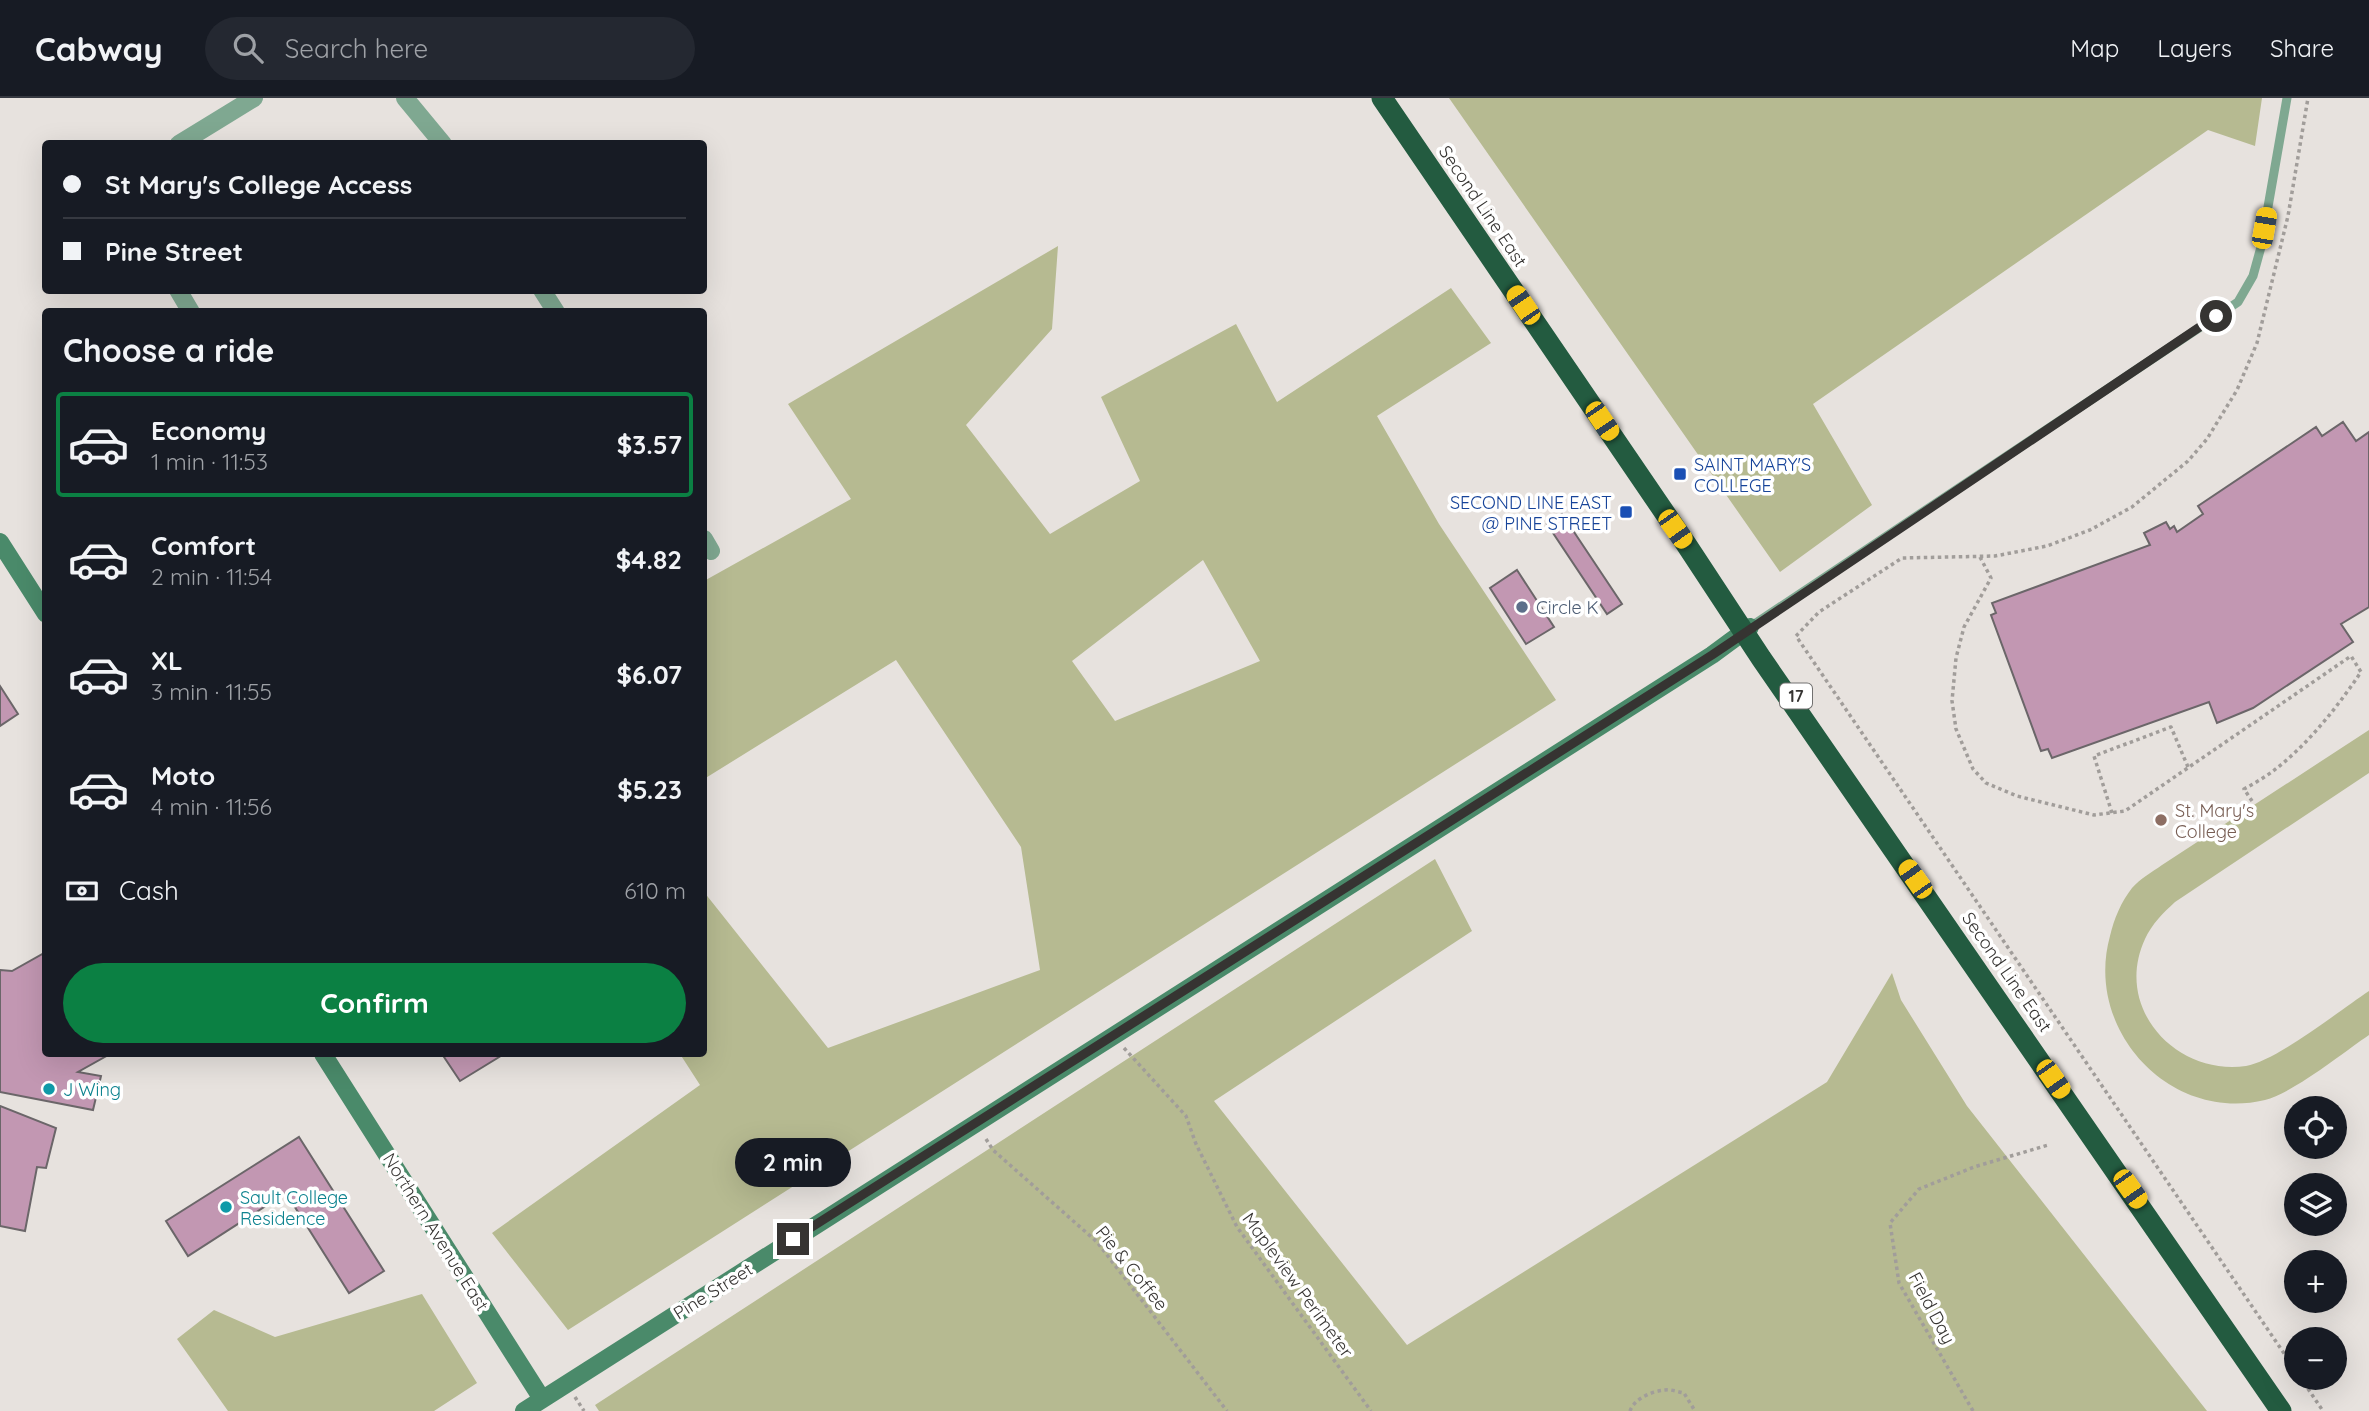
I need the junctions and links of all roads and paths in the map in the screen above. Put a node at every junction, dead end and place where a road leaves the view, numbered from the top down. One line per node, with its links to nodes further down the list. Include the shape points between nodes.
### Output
1 (254, 98): 6 (street)
2 (405, 98): 7 (street)
3 (1382, 98): 11 (highway, Second Line East / 17)
4 (2287, 98): 11 (lane, via 2261,247 2253,276 2238,302)
5 (2308, 98): 9 (path, via 2288,216 2257,343 2237,390 2207,439 2152,492 2090,530 2047,546)
6 (186, 140)
7 (440, 140)
8 (0, 542): 10 (street)
9 (1980, 558): 14 (path, via 1991,578 1964,627 1952,701 1956,729 1973,769 1997,790 2094,815); 19 (path, via 1902,558 1819,612 1796,636)
10 (42, 608)
11 (1747, 630): 15 (street, Pine Street); 28 (highway, Second Line East / 17, via 1837,768)
12 (2188, 767): 13 (path, via 2351,656 2361,672 2342,701 2277,768 2245,789); 14 (path, via 2125,811); 14 (path, via 2171,727 2094,756)
13 (2254, 804)
14 (2112, 813)
15 (1113, 1035): 17 (street, Pine Street); 24 (path, Mapleview Perimeter, via 1186,1116 1237,1227)
16 (325, 1057): 21 (street, Northern Avenue East)
17 (975, 1124): 21 (street, Pine Street); 23 (path, Pie & Coffee, via 993,1150 1097,1242)
18 (2048, 1145): 27 (path, Field Day, via 1919,1189 1890,1223 1899,1283)
19 (2284, 1353)
20 (2309, 1390): 29 (path)
21 (546, 1405): 22 (street, Pine Street)
22 (524, 1411)
23 (1227, 1411)
24 (1371, 1411)
25 (1630, 1411): 26 (path, via 1643,1396 1666,1390 1684,1393)
26 (1695, 1411)
27 (1973, 1411)
28 (2281, 1411)
29 (2323, 1411)

